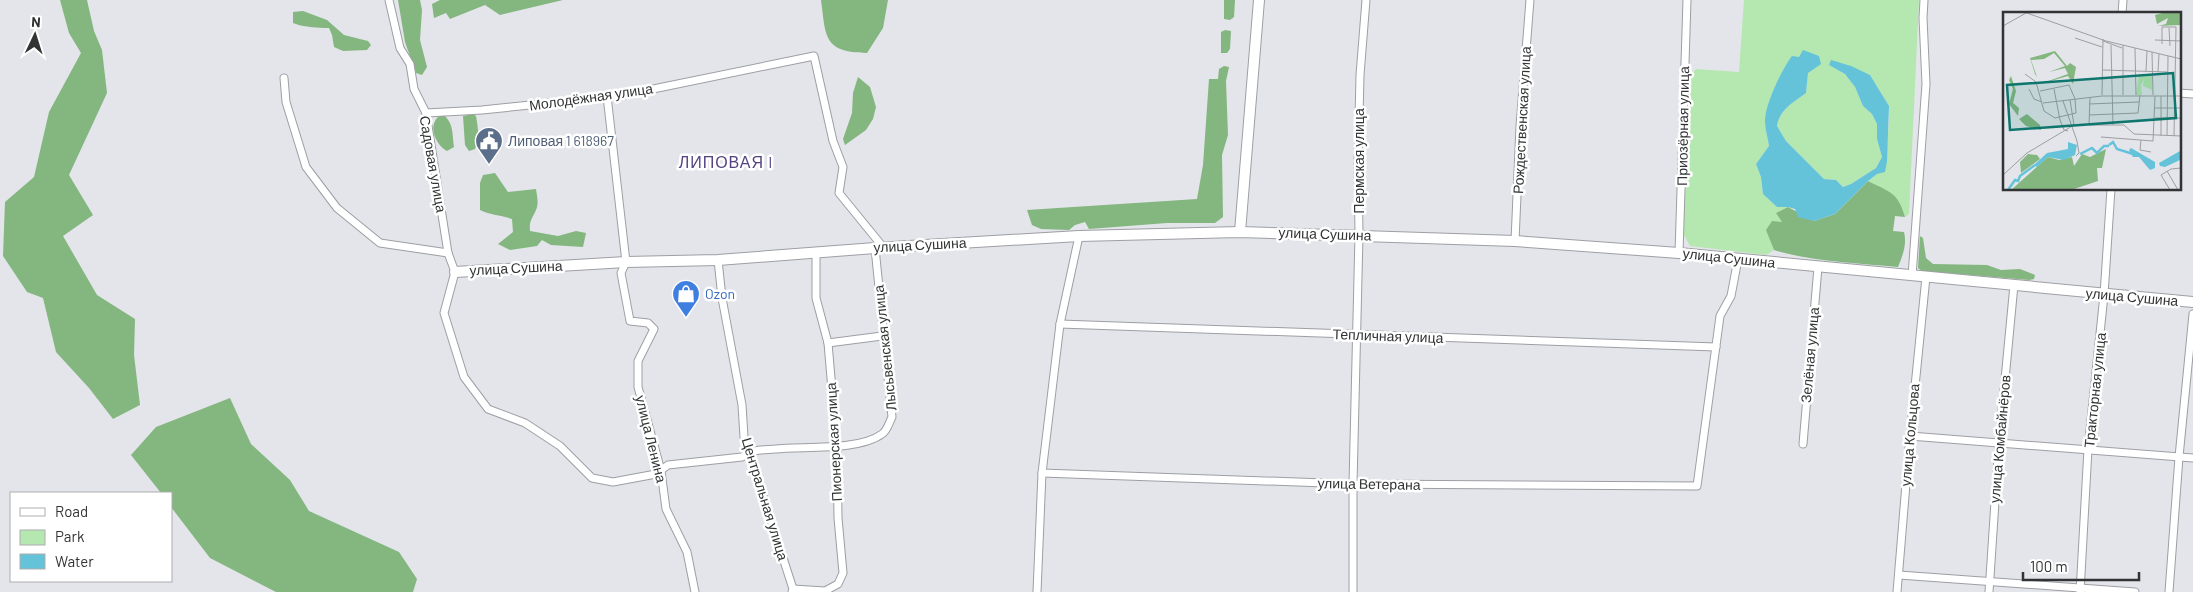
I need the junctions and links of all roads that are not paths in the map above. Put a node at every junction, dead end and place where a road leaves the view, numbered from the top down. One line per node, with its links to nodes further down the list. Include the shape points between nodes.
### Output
1 (389, 0): 11 (street, Садовая улица, via 400,48 410,64 414,89)
2 (1259, 0): 13 (street)
3 (1366, 0): 15 (street, Пермская улица, via 1359,124)
4 (1530, 0): 16 (street, Рождественская улица)
5 (1687, 0): 20 (street, Приозёрная улица)
6 (1924, 0): 26 (street, via 1926,84)
7 (284, 78): 18 (street, via 286,102 306,168 337,208 380,243)
8 (2180, 93): 9 (street)
9 (2193, 94)
10 (607, 96): 11 (street, Молодёжная улица); 17 (street, Молодёжная улица, via 814,56 833,142 843,167 839,193); 23 (street, улица Ленина)
11 (426, 113): 18 (street, Садовая улица)
12 (2111, 190): 29 (street, Тракторная улица)
13 (1240, 232): 14 (street, улица Сушина); 15 (street, улица Сушина)
14 (1079, 236): 17 (street, улица Сушина); 32 (street)
15 (1359, 236): 16 (street, улица Сушина); 34 (street, Пермская улица)
16 (1515, 241): 20 (street, улица Сушина)
17 (879, 247): 19 (street, улица Сушина); 33 (street, Лысьвенская улица)
18 (448, 252): 25 (street, Садовая улица)
19 (816, 253): 22 (street, улица Сушина); 35 (street, Пионерская улица, via 816,298)
20 (1679, 253): 21 (street, улица Сушина)
21 (1738, 259): 24 (street, улица Сушина); 36 (street, via 1731,296 1720,316)
22 (718, 260): 23 (street, улица Сушина); 42 (street, Центральная улица, via 742,405 744,437)
23 (626, 262): 25 (street, улица Сушина); 45 (street, улица Ленина, via 621,273 630,321 648,323 654,328 638,361 638,387)
24 (1818, 267): 26 (street, улица Сушина); 39 (street, Зелёная улица)
25 (455, 272): 45 (street, via 444,313 464,377 488,409 526,423 560,446 592,478 613,482)
26 (1912, 276): 27 (street, улица Сушина)
27 (1926, 277): 28 (street, улица Сушина); 37 (street, улица Кольцова)
28 (2014, 286): 29 (street, улица Сушина); 38 (street, улица Комбайнёров)
29 (2104, 295): 30 (street, улица Сушина); 41 (street, Тракторная улица)
30 (2193, 302)
31 (2193, 314): 43 (street)
32 (1060, 324): 34 (street, Тепличная улица); 46 (street)
33 (882, 336): 35 (street); 40 (street, Лысьвенская улица, via 892,417 884,433)
34 (1356, 336): 36 (street, Тепличная улица); 47 (street, Пермская улица)
35 (828, 344): 40 (street, Пионерская улица)
36 (1716, 347): 47 (street, улица Ветерана, via 1697,486)
37 (1910, 436): 38 (street); 48 (street, улица Кольцова)
38 (1999, 442): 41 (street); 49 (street, улица Комбайнёров)
39 (1803, 444)
40 (836, 448): 42 (street, via 805,446); 51 (street, Пионерская улица, via 844,573 838,584 825,590)
41 (2088, 449): 43 (street); 50 (street, Тракторная улица)
42 (750, 451): 45 (street, via 742,457 668,465); 51 (street, Центральная улица)
43 (2179, 457): 44 (street); 58 (street)
44 (2193, 458)
45 (660, 471): 52 (street, улица Ленина, via 666,509 687,552)
46 (1042, 473): 47 (street, улица Ветерана); 53 (street)
47 (1353, 484): 54 (street, Пермская улица)
48 (1899, 575): 49 (street); 55 (street, улица Кольцова)
49 (1990, 582): 50 (street); 56 (street, улица Комбайнёров)
50 (2080, 590): 57 (street)
51 (793, 591)
52 (695, 592)
53 (1037, 592)
54 (1352, 592)
55 (1897, 592)
56 (1989, 592)
57 (2134, 592)
58 (2169, 592)

